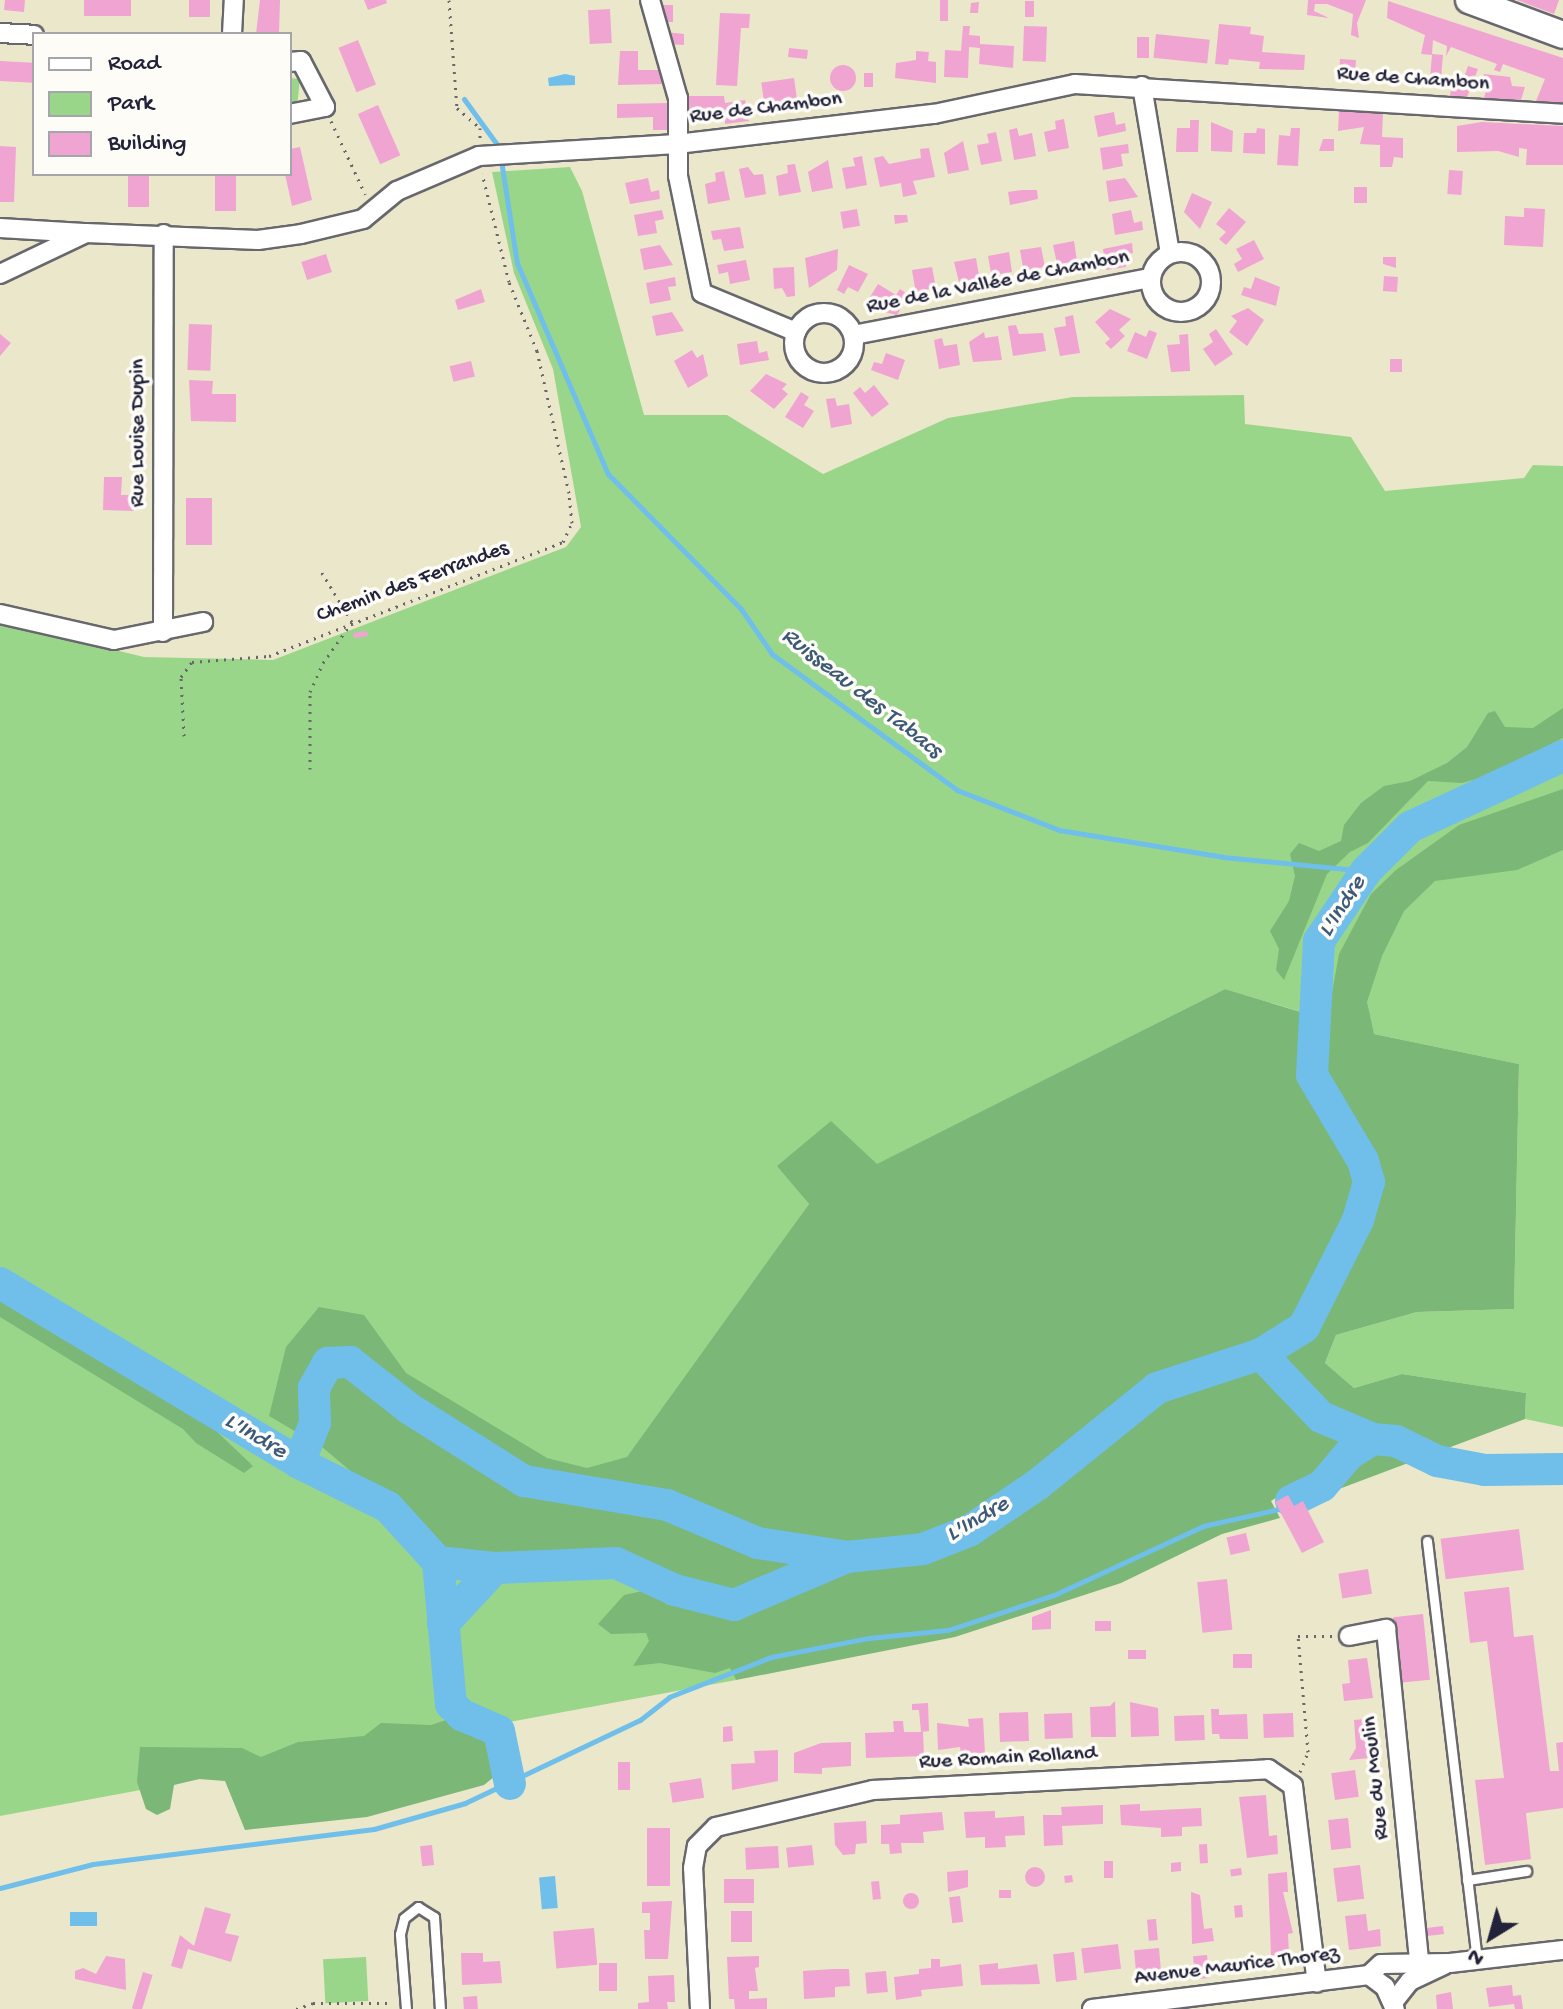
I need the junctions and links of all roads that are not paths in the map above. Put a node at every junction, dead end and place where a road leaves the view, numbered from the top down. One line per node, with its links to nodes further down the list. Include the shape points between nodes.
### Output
1 (234, 0): 4 (street)
2 (650, 0): 12 (street, via 678,98)
3 (1469, 0): 7 (main road)
4 (232, 32)
5 (0, 33): 6 (street)
6 (32, 35)
7 (1563, 35)
8 (292, 62): 10 (street, via 301,61 325,107)
9 (1142, 86): 11 (street, Rue de Chambon); 12 (street, Rue de Chambon, via 1075,84 934,114); 16 (street)
10 (292, 114)
11 (1563, 114)
12 (677, 144): 15 (street, Rue de Chambon, via 484,156 397,191 374,212 273,239); 19 (street, via 678,176 702,293)
13 (0, 228): 14 (street)
14 (86, 233): 15 (street, Rue de Chambon); 17 (street, Rue de Chambon)
15 (164, 234): 23 (street, Rue Louise Dupin)
16 (1170, 253): 18 (street, Rue de la Vallée de Chambon); 18 (street, Rue de la Vallée de Chambon, via 1183,252 1205,264 1210,275 1205,300 1195,308 1170,310 1152,291)
17 (0, 274)
18 (1151, 278): 20 (street, Rue de la Vallée de Chambon)
19 (796, 332): 20 (street, Rue de la Vallée de Chambon, via 813,314 828,313 845,321); 20 (street, Rue de la Vallée de Chambon, via 794,348 803,365 820,374 836,372 848,362)
20 (854, 335)
21 (0, 614): 23 (street, via 114,640)
22 (203, 622): 23 (street)
23 (163, 632)
24 (1427, 1541): 27 (lane)
25 (1349, 1636): 30 (street, Rue du Moulin, via 1386,1629)
26 (1526, 1871): 27 (lane)
27 (1467, 1880): 29 (lane)
28 (1563, 1950): 29 (street)
29 (1477, 1960): 31 (street)
30 (1419, 1962): 31 (street); 32 (street, via 1381,1964)
31 (1450, 1963): 34 (street, via 1410,1981)
32 (1369, 1975): 33 (street, Avenue Maurice Thorez); 34 (street, Avenue Maurice Thorez)
33 (1317, 1983): 37 (street, Rue Romain Rolland, via 1293,1786 1268,1769 873,1790 716,1827 697,1846 693,1868); 38 (street, Avenue Maurice Thorez)
34 (1392, 1999)
35 (405, 2006): 36 (lane, via 402,1928 409,1912 427,1909 434,1917)
36 (440, 2009)
37 (700, 2009)
38 (1092, 2009)

